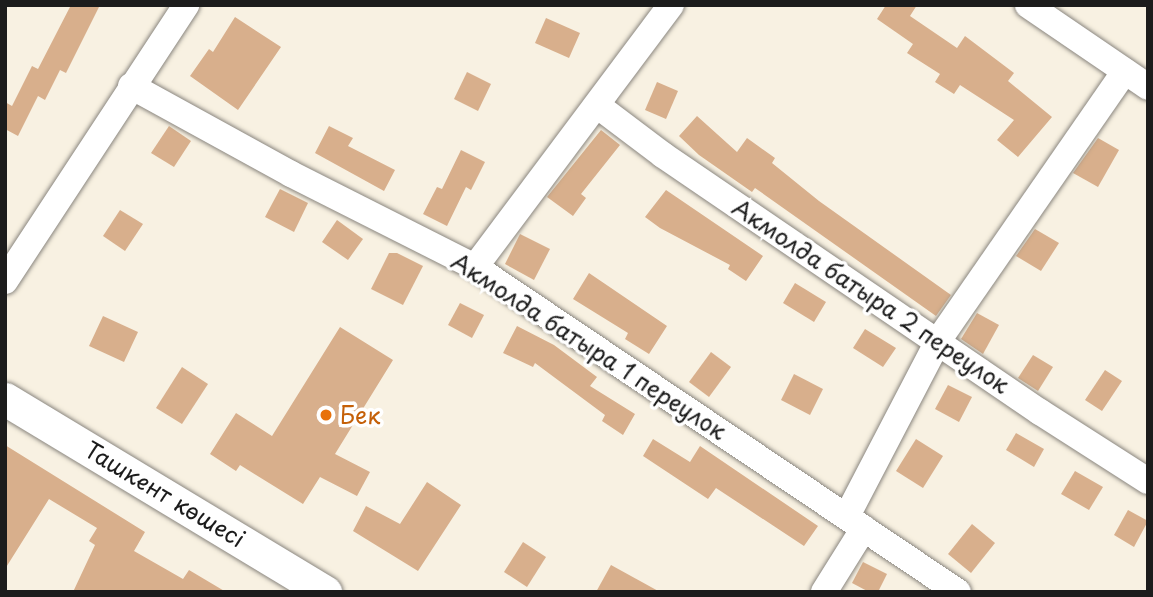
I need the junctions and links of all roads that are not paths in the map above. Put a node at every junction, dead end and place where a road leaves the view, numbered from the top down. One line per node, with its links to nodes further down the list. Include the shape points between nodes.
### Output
1 (186, 5): 5 (street)
2 (671, 5): 7 (street)
3 (1028, 5): 4 (street)
4 (1125, 71): 6 (street); 10 (street)
5 (131, 86): 8 (street, Акмолда батыра 1 переулок); 9 (street)
6 (1148, 87)
7 (598, 106): 8 (street); 10 (street, Акмолда батыра 2 переулок)
8 (475, 267): 13 (street, Акмолда батыра 1 переулок)
9 (5, 281)
10 (938, 341): 12 (street, Акмолда батыра 2 переулок); 13 (street)
11 (5, 399): 14 (main road, Ташкент көшесі)
12 (1148, 481)
13 (855, 522): 15 (street); 16 (street, Акмолда батыра 1 переулок)
14 (325, 592)
15 (824, 592)
16 (958, 592)

